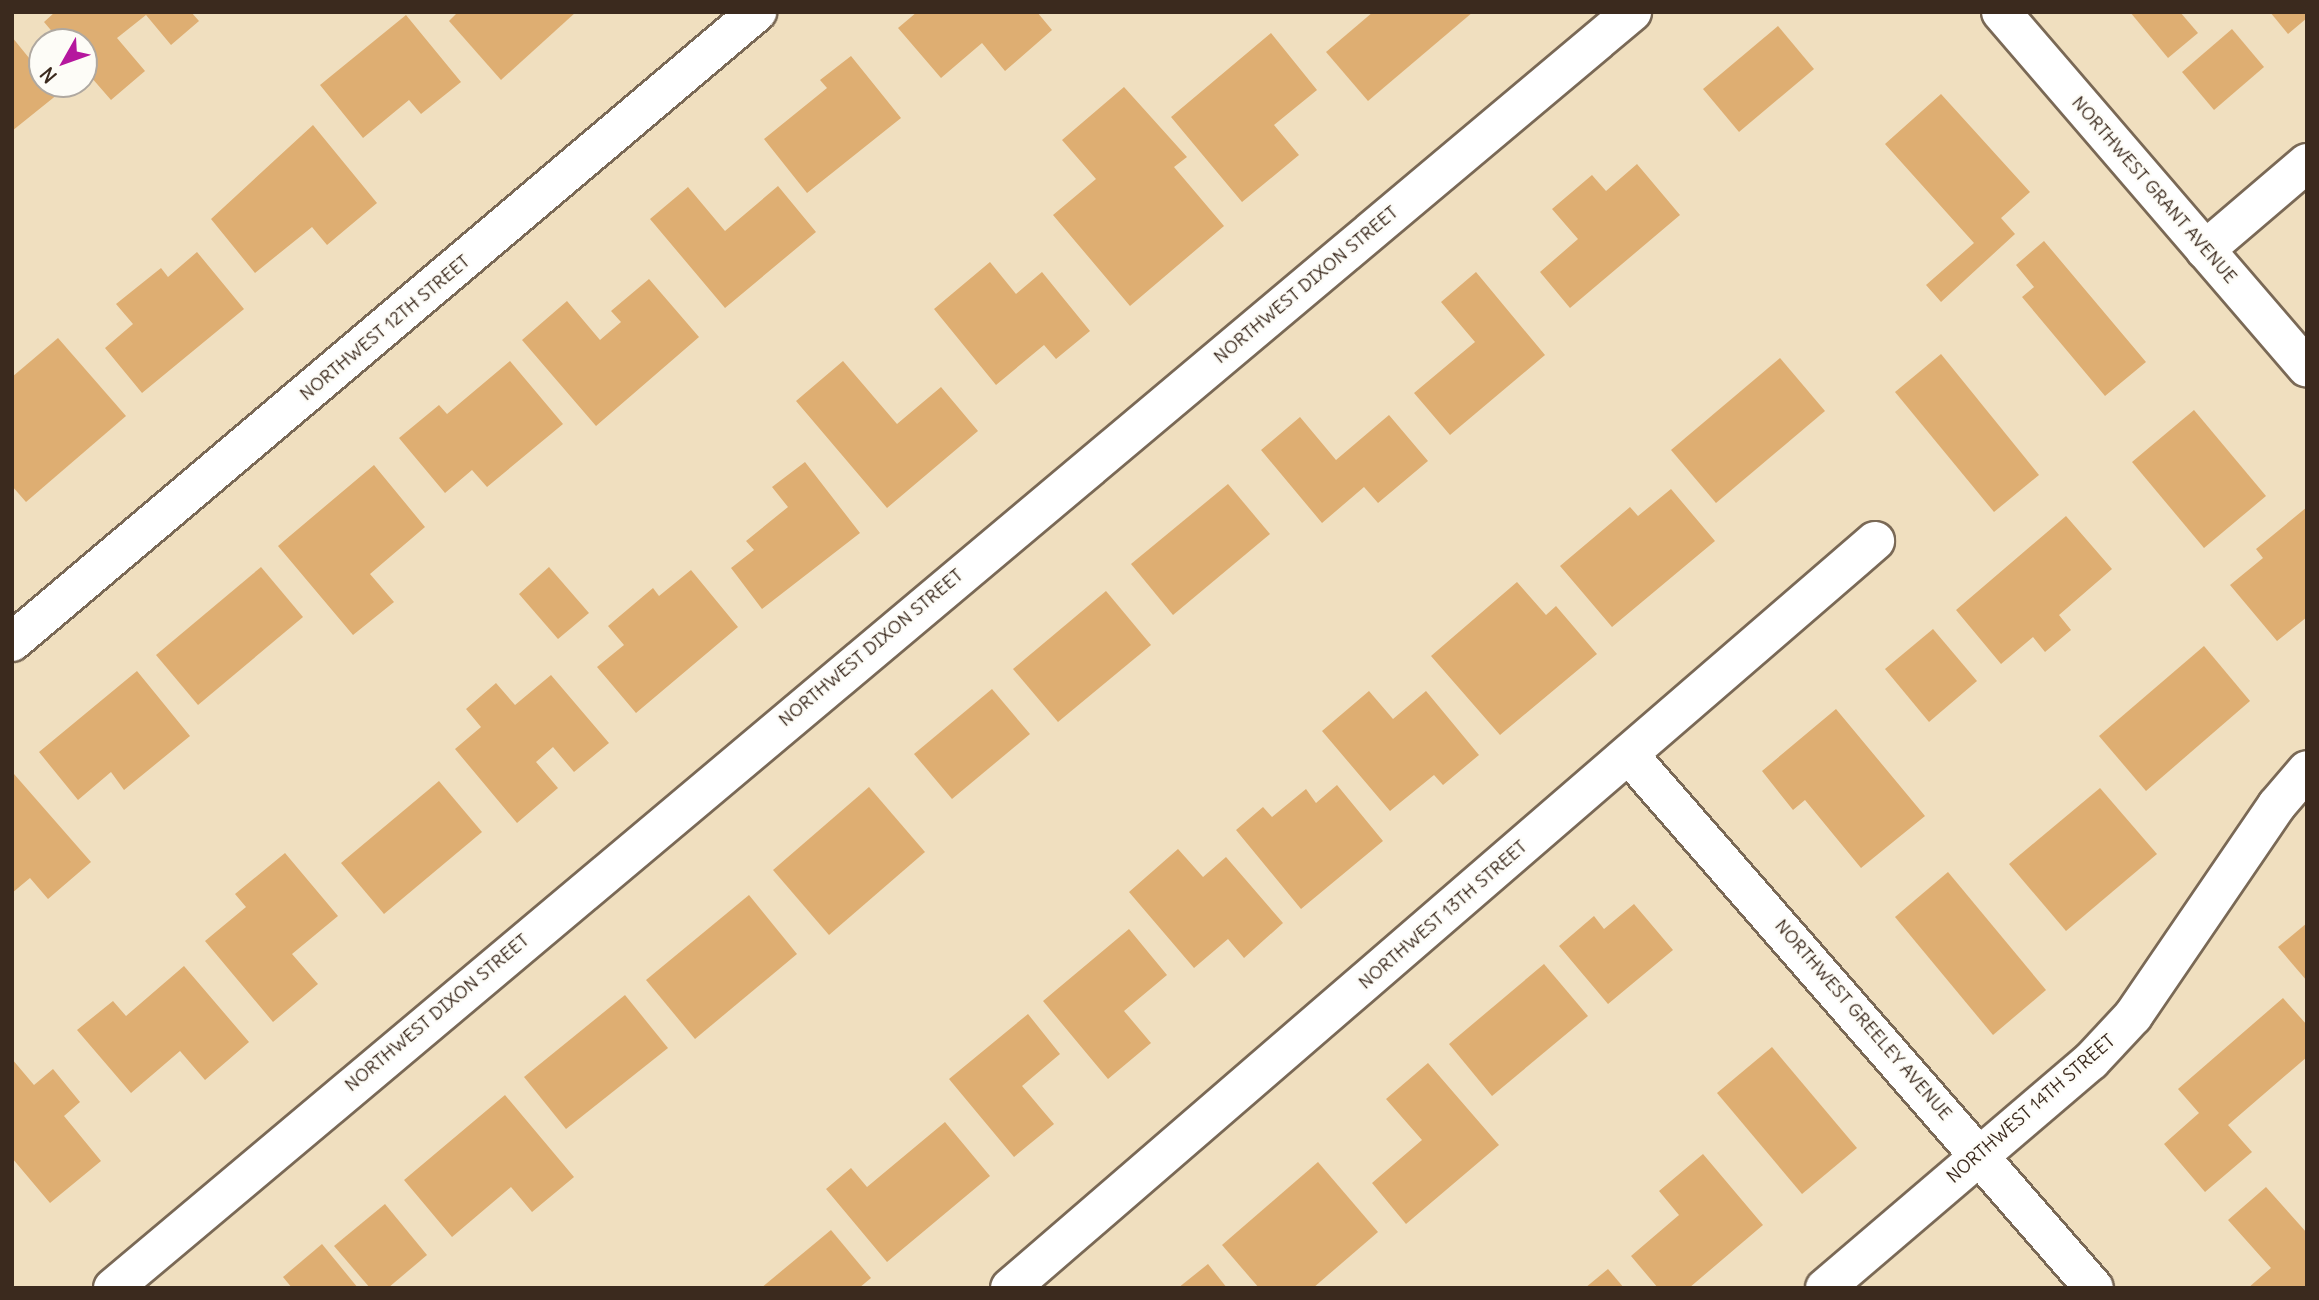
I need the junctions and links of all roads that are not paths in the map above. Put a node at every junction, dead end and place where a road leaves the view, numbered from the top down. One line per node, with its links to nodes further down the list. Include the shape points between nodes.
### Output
1 (757, 12): 8 (street, NORTHWEST 12TH STREET)
2 (1632, 12): 12 (street, NORTHWEST DIXON STREET)
3 (2001, 12): 5 (street, NORTHWEST GRANT AVENUE)
4 (2307, 163): 5 (street)
5 (2205, 250): 6 (street, NORTHWEST GRANT AVENUE)
6 (2307, 368)
7 (1875, 541): 9 (street, NORTHWEST 13TH STREET)
8 (12, 642)
9 (1629, 755): 11 (street, NORTHWEST GREELEY AVENUE); 13 (street, NORTHWEST 13TH STREET)
10 (2307, 770): 11 (street, NORTHWEST 14TH STREET, via 2133,1016 2091,1061)
11 (1979, 1155): 14 (street, NORTHWEST 14TH STREET); 15 (street, NORTHWEST GREELEY AVENUE)
12 (113, 1288)
13 (1010, 1288)
14 (1825, 1288)
15 (2094, 1288)

